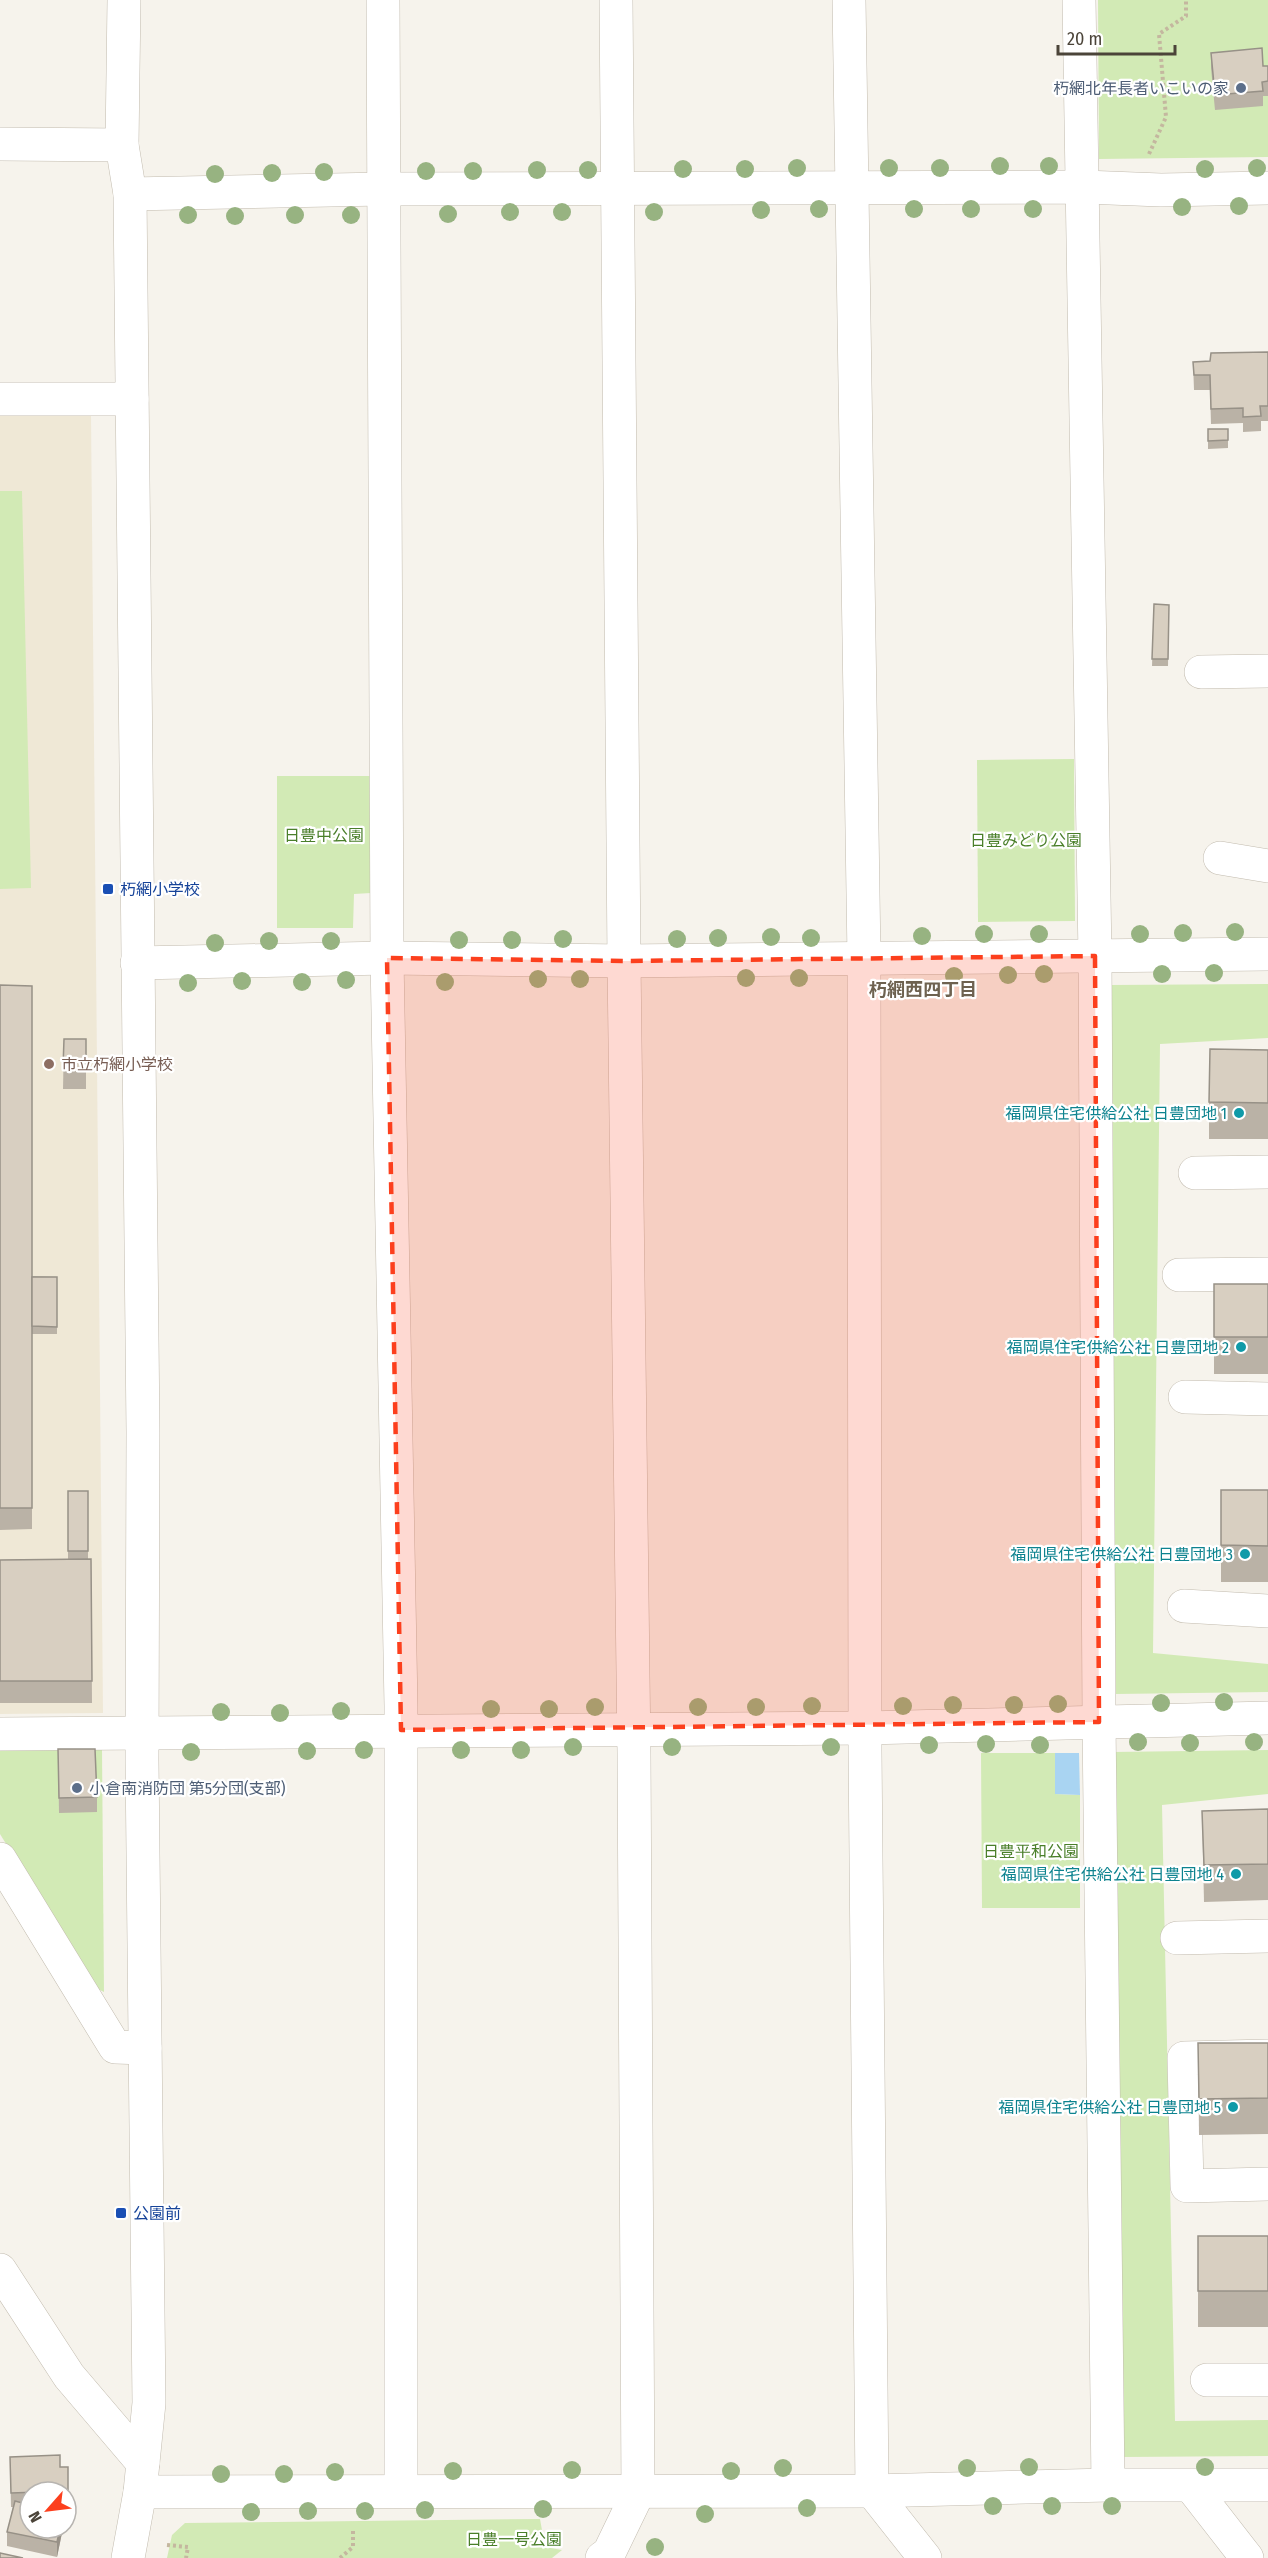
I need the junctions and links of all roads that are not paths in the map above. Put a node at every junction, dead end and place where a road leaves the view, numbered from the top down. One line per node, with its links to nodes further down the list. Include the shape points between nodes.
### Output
1 (124, 0): 7 (street)
2 (383, 0): 10 (street)
3 (616, 0): 12 (street)
4 (849, 0): 11 (street)
5 (1079, 0): 8 (street)
6 (0, 144): 7 (street)
7 (122, 145): 13 (street)
8 (1084, 187): 9 (street); 11 (street); 21 (street)
9 (1268, 188)
10 (383, 189): 12 (street); 13 (street); 23 (street)
11 (852, 189): 12 (street); 22 (street)
12 (617, 190): 24 (street)
13 (130, 194): 15 (street)
14 (0, 399): 15 (street)
15 (132, 399): 25 (street)
16 (1268, 671): 17 (street)
17 (1201, 672)
18 (1220, 858): 19 (street)
19 (1268, 866)
20 (1268, 954): 21 (street)
21 (1095, 956): 22 (street); 35 (street)
22 (864, 957): 24 (street); 37 (street)
23 (387, 958): 24 (street); 25 (street); 38 (street)
24 (624, 961): 36 (street)
25 (137, 963): 39 (street)
26 (1268, 1172): 27 (street)
27 (1195, 1173)
28 (1268, 1274): 29 (street)
29 (1179, 1275)
30 (1185, 1398): 31 (street)
31 (1268, 1399)
32 (1184, 1606): 33 (street)
33 (1268, 1611)
34 (1268, 1718): 35 (street)
35 (1099, 1722): 37 (street); 51 (street)
36 (634, 1728): 37 (street); 38 (street); 56 (street)
37 (866, 1728): 55 (street)
38 (400, 1730): 39 (street); 54 (street)
39 (143, 1733): 40 (street); 44 (street)
40 (0, 1734)
41 (0, 1859): 44 (street, via 115,2047)
42 (1268, 1936): 43 (street)
43 (1177, 1938)
44 (145, 2048): 50 (street, via 149,2403)
45 (1268, 2056): 46 (street, via 1184,2058 1187,2186)
46 (1268, 2184)
47 (0, 2270): 50 (street)
48 (1207, 2380): 49 (street)
49 (1268, 2380)
50 (142, 2478): 54 (street); 58 (street)
51 (1108, 2485): 53 (street); 55 (street)
52 (1268, 2485): 53 (street)
53 (1191, 2486): 60 (street)
54 (401, 2491): 56 (street)
55 (872, 2491): 56 (street); 59 (street)
56 (638, 2493): 57 (street)
57 (608, 2556)
58 (128, 2558)
59 (925, 2558)
60 (1247, 2558)

